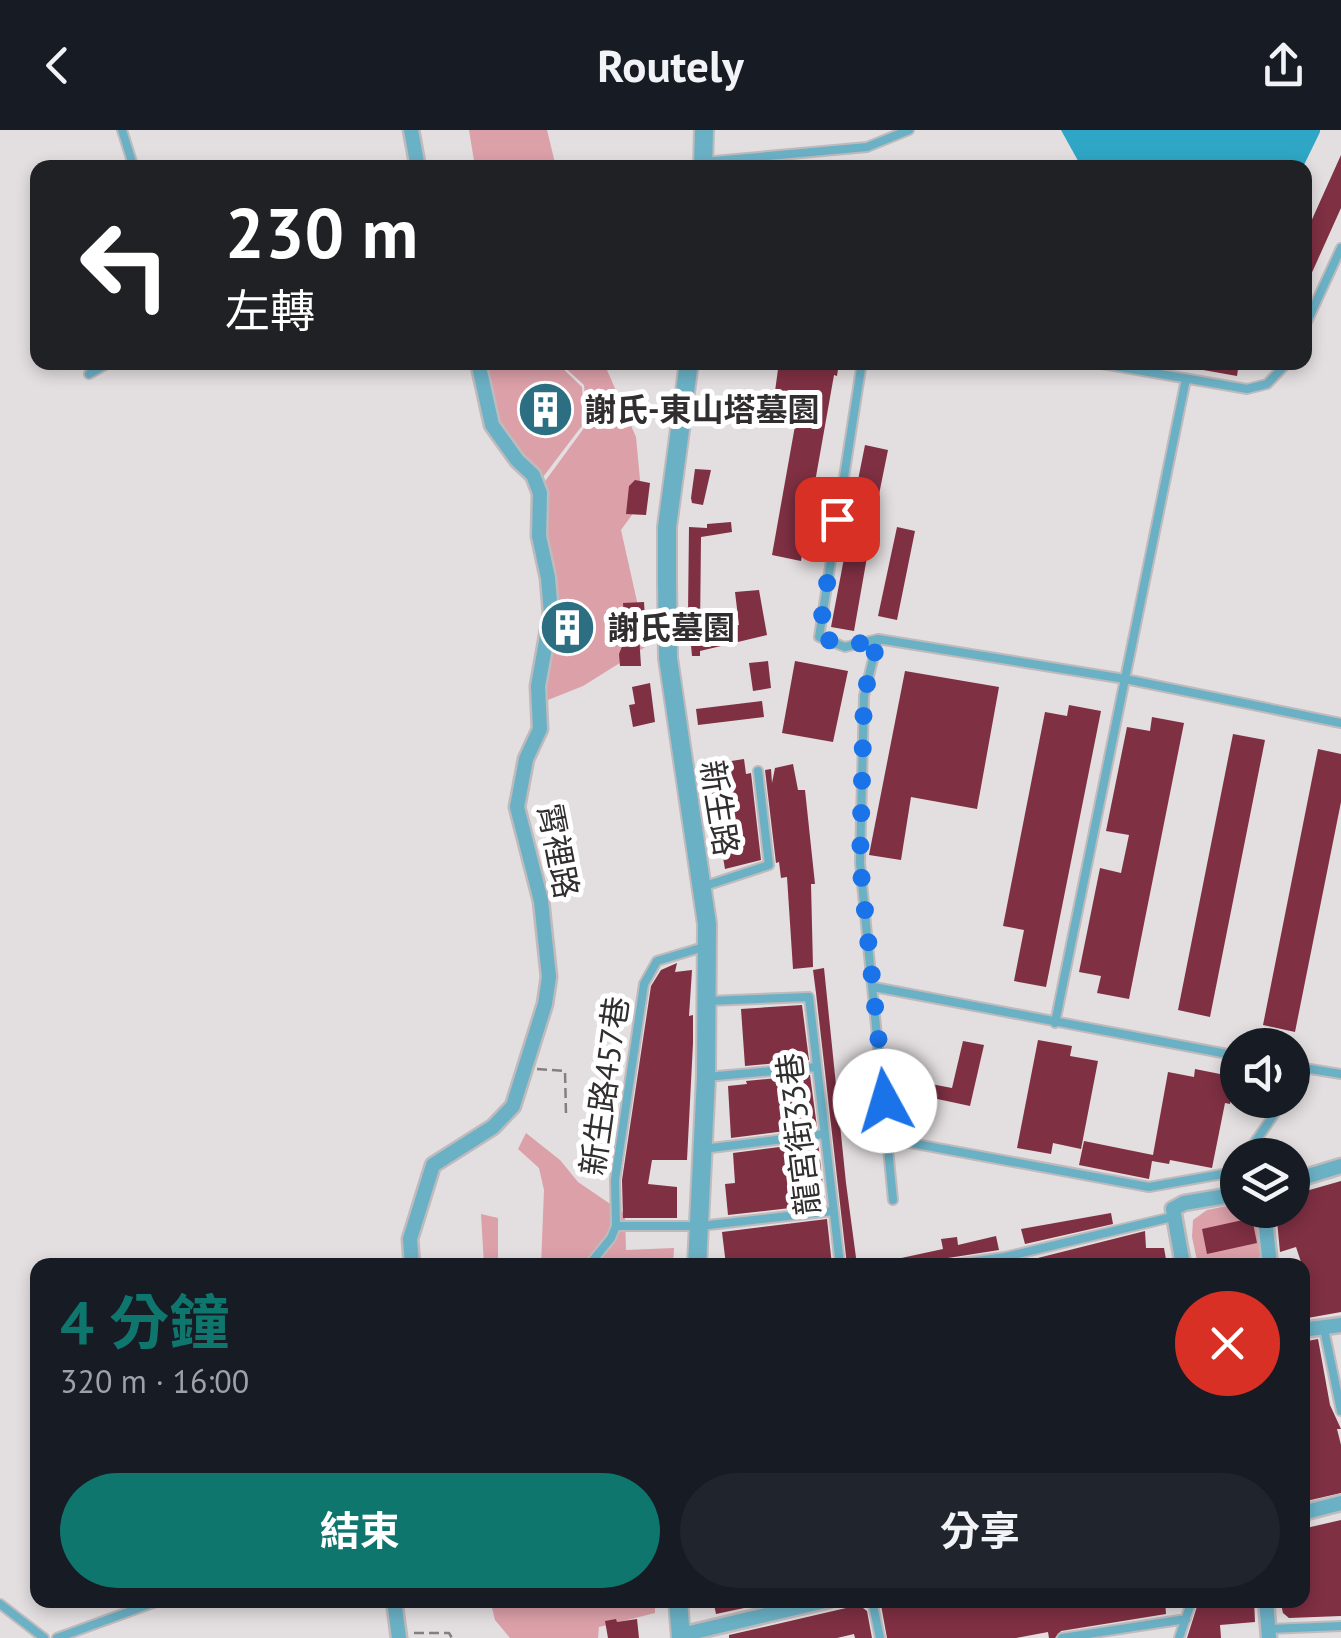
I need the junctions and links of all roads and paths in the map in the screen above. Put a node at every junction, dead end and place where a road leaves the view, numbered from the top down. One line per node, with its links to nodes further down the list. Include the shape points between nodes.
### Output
1 (122, 130): 5 (lane)
2 (410, 130): 6 (street)
3 (704, 130): 7 (street)
4 (909, 130): 8 (lane, via 867,146)
5 (131, 160)
6 (416, 160)
7 (703, 160)
8 (746, 160)
9 (1341, 248): 10 (lane)
10 (1312, 311)
11 (96, 370): 17 (lane)
12 (480, 370): 30 (street, 霄裡路, via 492,425 540,493 539,536 550,596 538,686 540,729 526,758 517,806 541,901 549,977)
13 (688, 370): 23 (street, 新生路, via 666,527 668,658)
14 (861, 370): 19 (lane, via 819,636 845,647)
15 (1133, 370): 18 (lane)
16 (1281, 370): 18 (lane, via 1268,384 1247,388)
17 (89, 374)
18 (1186, 380): 20 (lane)
19 (878, 639): 20 (lane); 25 (lane, via 864,696 860,863)
20 (1125, 680): 21 (lane); 27 (lane)
21 (1341, 723)
22 (758, 771): 23 (lane, via 770,865)
23 (701, 887): 24 (street, 新生路)
24 (706, 946): 26 (street, 新生路); 45 (lane, 新生路457巷, via 657,961 644,984 615,1180)
25 (874, 987): 27 (lane); 36 (lane)
26 (708, 1001): 29 (lane, 龍宮街33巷, via 809,997); 33 (street, 新生路)
27 (1055, 1023): 28 (lane)
28 (1220, 1053)
29 (816, 1067): 33 (lane); 35 (lane, 龍宮街33巷)
30 (526, 1068): 34 (path, via 565,1071); 48 (street, 霄裡路, via 513,1106 494,1127 433,1165 410,1239)
31 (1310, 1069): 32 (lane)
32 (1341, 1074)
33 (706, 1077): 37 (street, 新生路)
34 (566, 1114)
35 (824, 1134): 37 (lane); 43 (lane, 龍宮街33巷)
36 (889, 1139): 39 (lane, via 1149,1188); 42 (lane)
37 (703, 1149): 46 (street, 新生路)
38 (1341, 1166): 40 (street)
39 (1220, 1175)
40 (1310, 1175)
41 (1220, 1197): 44 (street, via 1184,1203)
42 (893, 1200)
43 (833, 1211): 46 (lane); 51 (lane, 龍宮街33巷)
44 (1172, 1218): 52 (lane); 53 (street)
45 (616, 1226): 46 (lane); 49 (lane, 新生路457巷)
46 (700, 1226): 50 (street, 新生路)
47 (1266, 1228): 54 (street)
48 (411, 1258)
49 (594, 1258)
50 (698, 1258)
51 (839, 1258)
52 (1017, 1258)
53 (1181, 1258)
54 (1269, 1258)
55 (1341, 1325): 56 (street)
56 (1324, 1329): 57 (street); 58 (lane)
57 (1310, 1330)
58 (1341, 1411)
59 (1341, 1503): 60 (street)
60 (1310, 1511)
61 (0, 1604): 74 (lane)
62 (139, 1608): 75 (lane)
63 (395, 1608): 72 (street)
64 (679, 1608): 73 (street)
65 (797, 1608): 73 (street)
66 (874, 1608): 77 (lane)
67 (1189, 1608): 69 (lane)
68 (1267, 1608): 71 (street)
69 (1186, 1619): 78 (lane); 79 (lane)
70 (1341, 1626): 71 (lane)
71 (1269, 1634)
72 (398, 1635): 76 (path)
73 (681, 1636)
74 (44, 1638)
75 (57, 1638)
76 (452, 1638)
77 (880, 1638)
78 (1062, 1638)
79 (1179, 1638)

